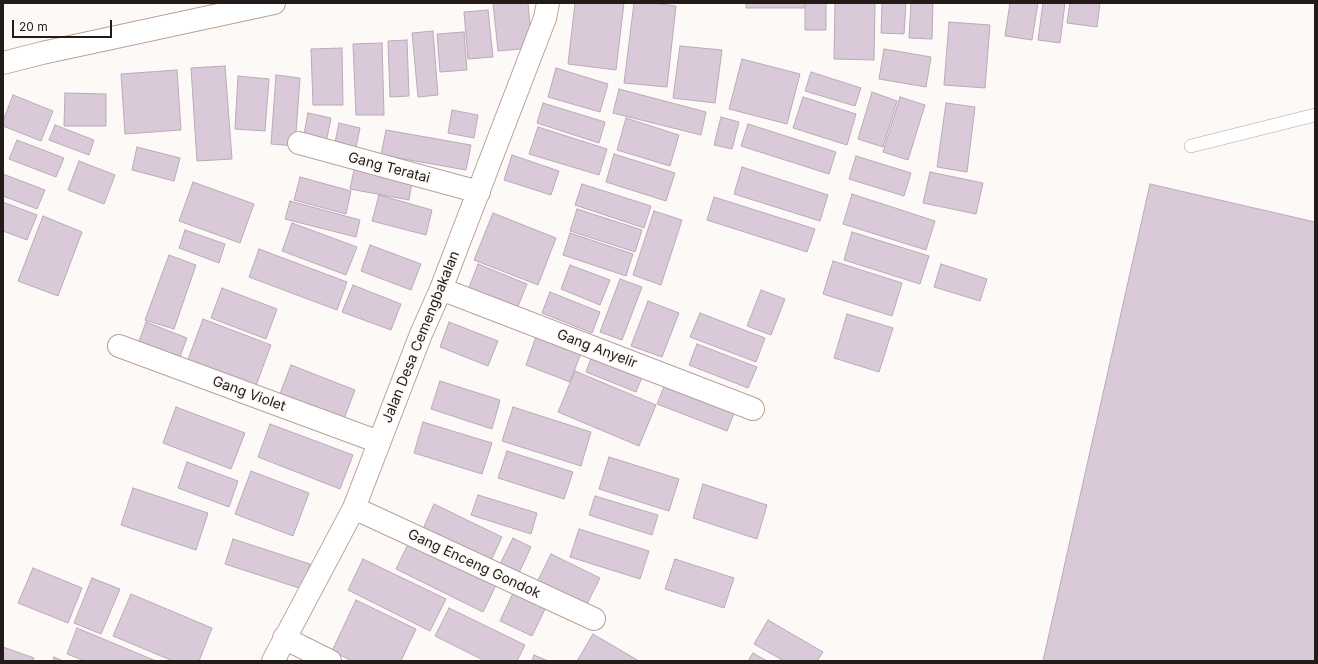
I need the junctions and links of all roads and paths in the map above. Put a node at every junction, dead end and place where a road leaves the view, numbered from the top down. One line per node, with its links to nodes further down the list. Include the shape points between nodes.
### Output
1 (274, 3): 3 (street)
2 (548, 3): 7 (street, Jalan Desa Cemengbakalan, via 545,18)
3 (3, 63)
4 (1315, 115): 6 (lane)
5 (299, 144): 7 (street, Gang Teratai)
6 (1191, 146)
7 (479, 192): 8 (street, Jalan Desa Cemengbakalan)
8 (441, 290): 10 (street, Gang Anyelir); 11 (street, Jalan Desa Cemengbakalan, via 420,334)
9 (119, 346): 11 (street, Gang Violet)
10 (752, 409)
11 (379, 442): 12 (street, Jalan Desa Cemengbakalan)
12 (354, 508): 13 (street, Gang Enceng Gondok); 14 (street, Jalan Desa Cemengbakalan)
13 (594, 619)
14 (284, 638): 15 (street, Jalan Desa Cemengbakalan); 16 (street)
15 (273, 661)
16 (330, 661)

